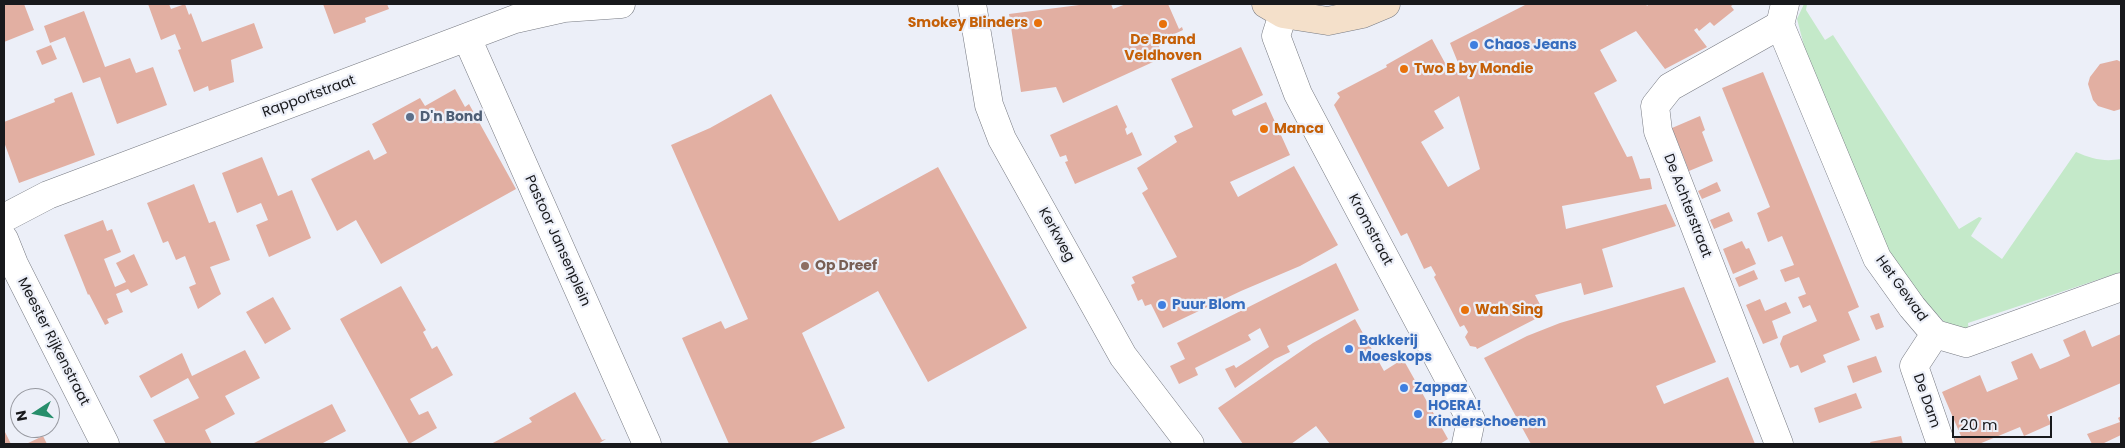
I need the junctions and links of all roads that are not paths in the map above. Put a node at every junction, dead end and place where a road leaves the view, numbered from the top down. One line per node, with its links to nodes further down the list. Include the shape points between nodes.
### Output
1 (621, 4): 4 (street, Rapportstraat)
2 (972, 4): 14 (street, Kerkweg, via 989,105 1002,139 1123,356)
3 (1386, 4): 5 (street, via 1362,14 1328,21)
4 (563, 6): 7 (street, Rapportstraat, via 515,19)
5 (1274, 9): 15 (street, Kromstraat, via 1276,36 1298,94 1471,420)
6 (1783, 14): 11 (street, Het Gewad, via 1877,258); 16 (street, De Achterstraat, via 1670,88 1655,106 1658,131)
7 (467, 38): 8 (street, Rapportstraat, via 48,195); 13 (street, Pastoor Jansenplein)
8 (4, 218)
9 (4, 239): 12 (street, Meester Rijkenstraat)
10 (2121, 287): 11 (street, Het Gewad, via 1966,343)
11 (1935, 334): 17 (street, De Dam, via 1914,366)
12 (105, 444)
13 (647, 444)
14 (1190, 444)
15 (1466, 444)
16 (1779, 444)
17 (1942, 444)

